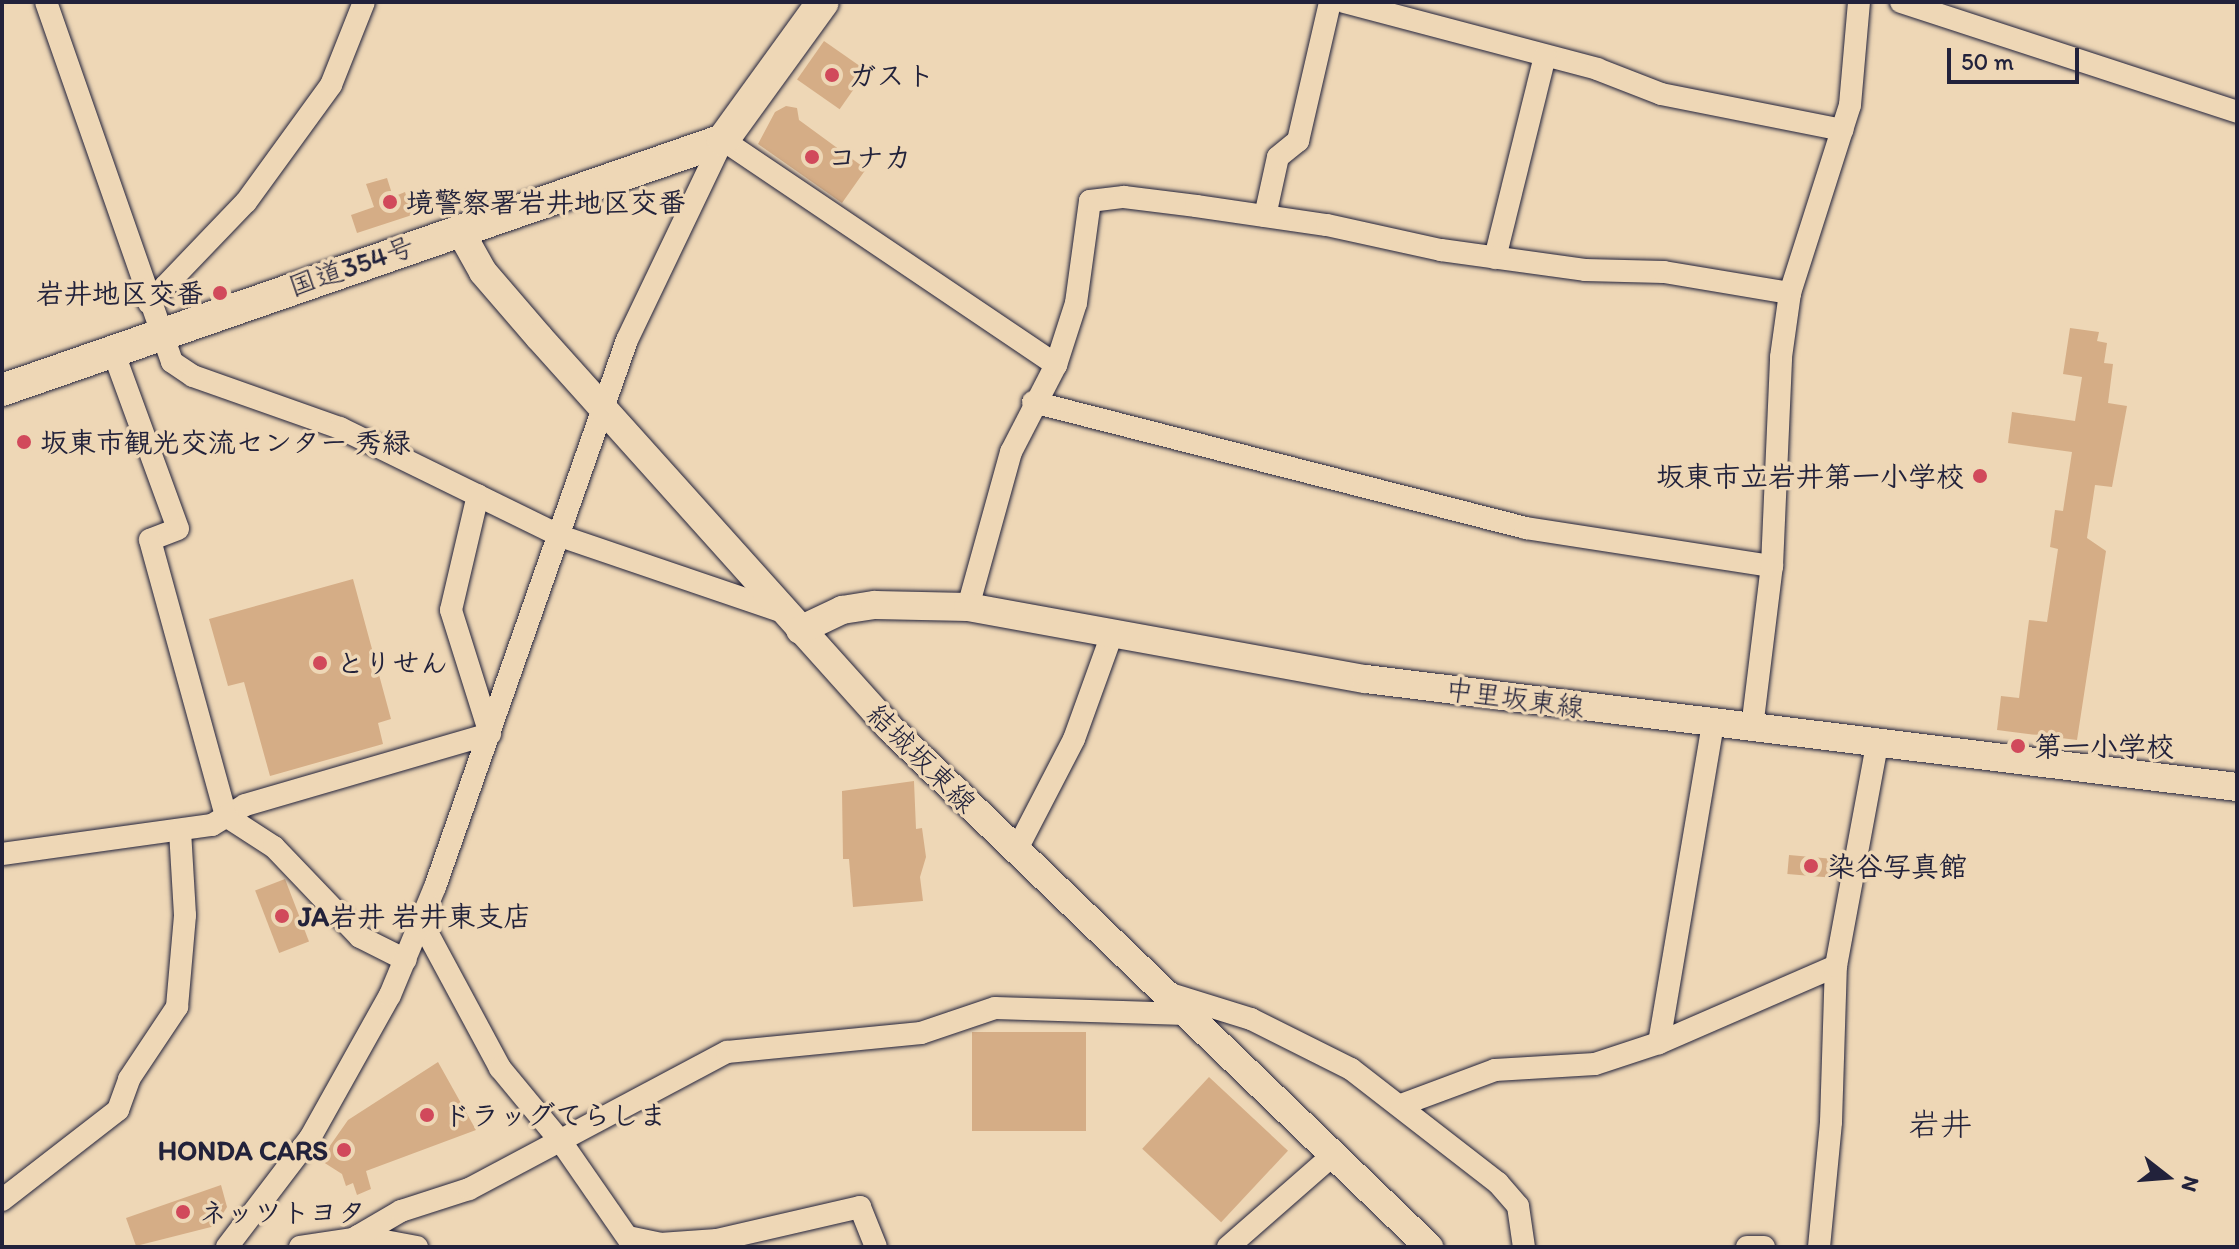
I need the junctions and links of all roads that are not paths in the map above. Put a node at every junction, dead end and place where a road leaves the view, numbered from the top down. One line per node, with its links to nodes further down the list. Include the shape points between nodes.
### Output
1 (46, 2): 16 (street)
2 (364, 2): 16 (street, via 331,85)
3 (823, 2): 11 (highway)
4 (1330, 2): 12 (street, via 1298,141 1278,157)
5 (1859, 2): 10 (street, via 1858,56)
6 (1901, 2): 9 (street)
7 (1358, 4): 8 (street)
8 (1545, 56): 10 (street, via 1661,94); 14 (street)
9 (2237, 112)
10 (1842, 130): 15 (street)
11 (723, 140): 13 (highway, 国道354号); 18 (street); 21 (street, via 654,279)
12 (1265, 216): 14 (street); 18 (street, via 1124,197 1090,201 1076,303)
13 (459, 229): 16 (highway, 国道354号); 21 (main road, 結城坂東線, via 483,272)
14 (1495, 258): 15 (street, via 1585,270 1664,272)
15 (1790, 293): 24 (street, via 1781,357)
16 (154, 318): 17 (highway, 国道354号); 22 (street, via 172,362 193,376 340,428)
17 (113, 351): 19 (highway, 国道354号); 33 (street, via 178,529 150,540)
18 (1056, 365): 20 (street)
19 (2, 390)
20 (1033, 402): 24 (street, via 1526,528); 25 (street, via 1011,452)
21 (603, 409): 23 (street); 26 (main road, 結城坂東線)
22 (478, 495): 23 (street); 30 (street, via 451,610)
23 (560, 536): 26 (street); 30 (street)
24 (1772, 566): 29 (street)
25 (968, 607): 26 (main road, 中里坂東線, via 875,605); 27 (main road, 中里坂東線)
26 (793, 621): 35 (main road, 結城坂東線, via 889,727)
27 (1112, 634): 28 (main road, 中里坂東線, via 1366,679); 35 (street, via 1074,739)
28 (1713, 724): 29 (main road, 中里坂東線); 42 (street)
29 (1752, 728): 31 (main road, 中里坂東線)
30 (490, 734): 33 (street, via 276,795); 37 (street)
31 (1877, 744): 32 (main road, 中里坂東線); 39 (street)
32 (2237, 787)
33 (226, 816): 34 (street); 38 (street, via 274,847 360,937)
34 (180, 832): 36 (street); 46 (street, via 185,915 177,1007 129,1079 118,1110)
35 (1016, 851): 40 (main road, 結城坂東線)
36 (2, 854)
37 (422, 923): 38 (street); 44 (street, via 500,1068)
38 (406, 960): 49 (street, via 310,1138)
39 (1836, 966): 42 (street); 58 (street, via 1831,1122)
40 (1163, 992): 41 (main road, 結城坂東線); 43 (street, via 1251,1019 1351,1069)
41 (1186, 1014): 44 (street, via 995,1008 921,1033 727,1052); 45 (main road, 結城坂東線)
42 (1659, 1043): 43 (street, via 1595,1064 1468,1076)
43 (1401, 1105): 55 (street, via 1518,1206)
44 (562, 1143): 47 (street, via 469,1189 401,1211); 48 (street)
45 (1333, 1155): 53 (street); 54 (main road, 結城坂東線)
46 (2, 1200)
47 (358, 1236): 50 (street); 51 (street)
48 (631, 1242): 52 (street, via 717,1240 860,1207)
49 (227, 1247)
50 (300, 1247)
51 (417, 1247)
52 (876, 1247)
53 (1228, 1247)
54 (1429, 1247)
55 (1524, 1247)
56 (1747, 1247): 57 (street)
57 (1764, 1247)
58 (1819, 1247)

